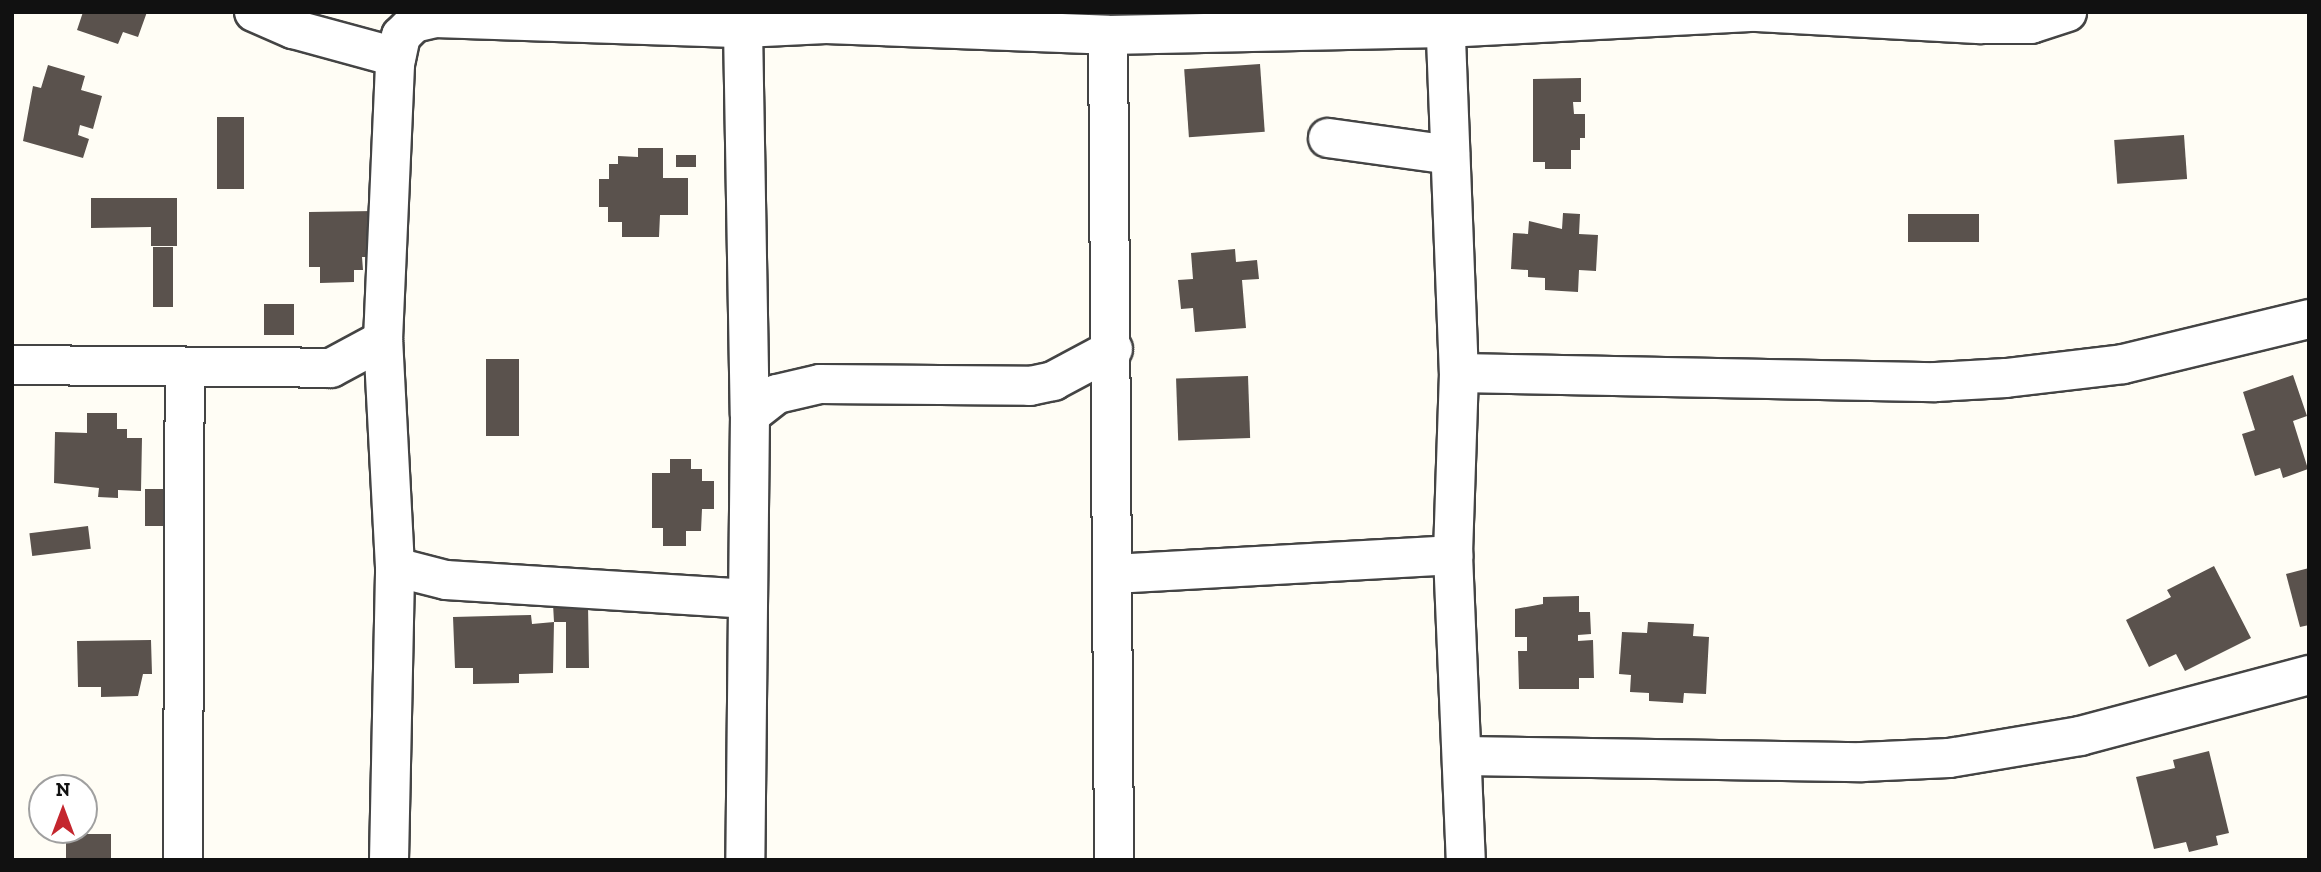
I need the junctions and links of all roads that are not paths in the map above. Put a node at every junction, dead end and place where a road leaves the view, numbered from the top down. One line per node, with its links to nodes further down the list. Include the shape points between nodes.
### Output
1 (254, 12): 7 (street, via 293,29)
2 (1756, 12): 3 (street, via 1882,22 2031,24); 5 (street)
3 (2067, 12)
4 (826, 18): 6 (street); 8 (street)
5 (1445, 20): 8 (street); 10 (street)
6 (743, 28): 7 (street, via 435,18 414,23); 19 (street)
7 (402, 35): 12 (street)
8 (1108, 35): 13 (street)
9 (1328, 138): 10 (street)
10 (1450, 155): 17 (street)
11 (2309, 319): 17 (street, via 2123,364 2006,378 1923,382)
12 (383, 340): 16 (street); 18 (street)
13 (1113, 349): 19 (street, via 1053,381 1030,386 820,384 777,394); 22 (street)
14 (12, 365): 15 (street)
15 (185, 368): 16 (street); 26 (street)
16 (331, 368): 18 (street)
17 (1459, 373): 20 (street)
18 (382, 393): 21 (street)
19 (750, 415): 23 (street)
20 (1453, 555): 22 (street); 25 (street)
21 (395, 567): 23 (street, via 446,580); 27 (street)
22 (1114, 574): 29 (street)
23 (744, 599): 28 (street)
24 (2309, 675): 25 (street, via 2080,736 1949,758 1861,762)
25 (1464, 756): 30 (street)
26 (183, 860)
27 (389, 860)
28 (745, 860)
29 (1114, 860)
30 (1466, 860)

